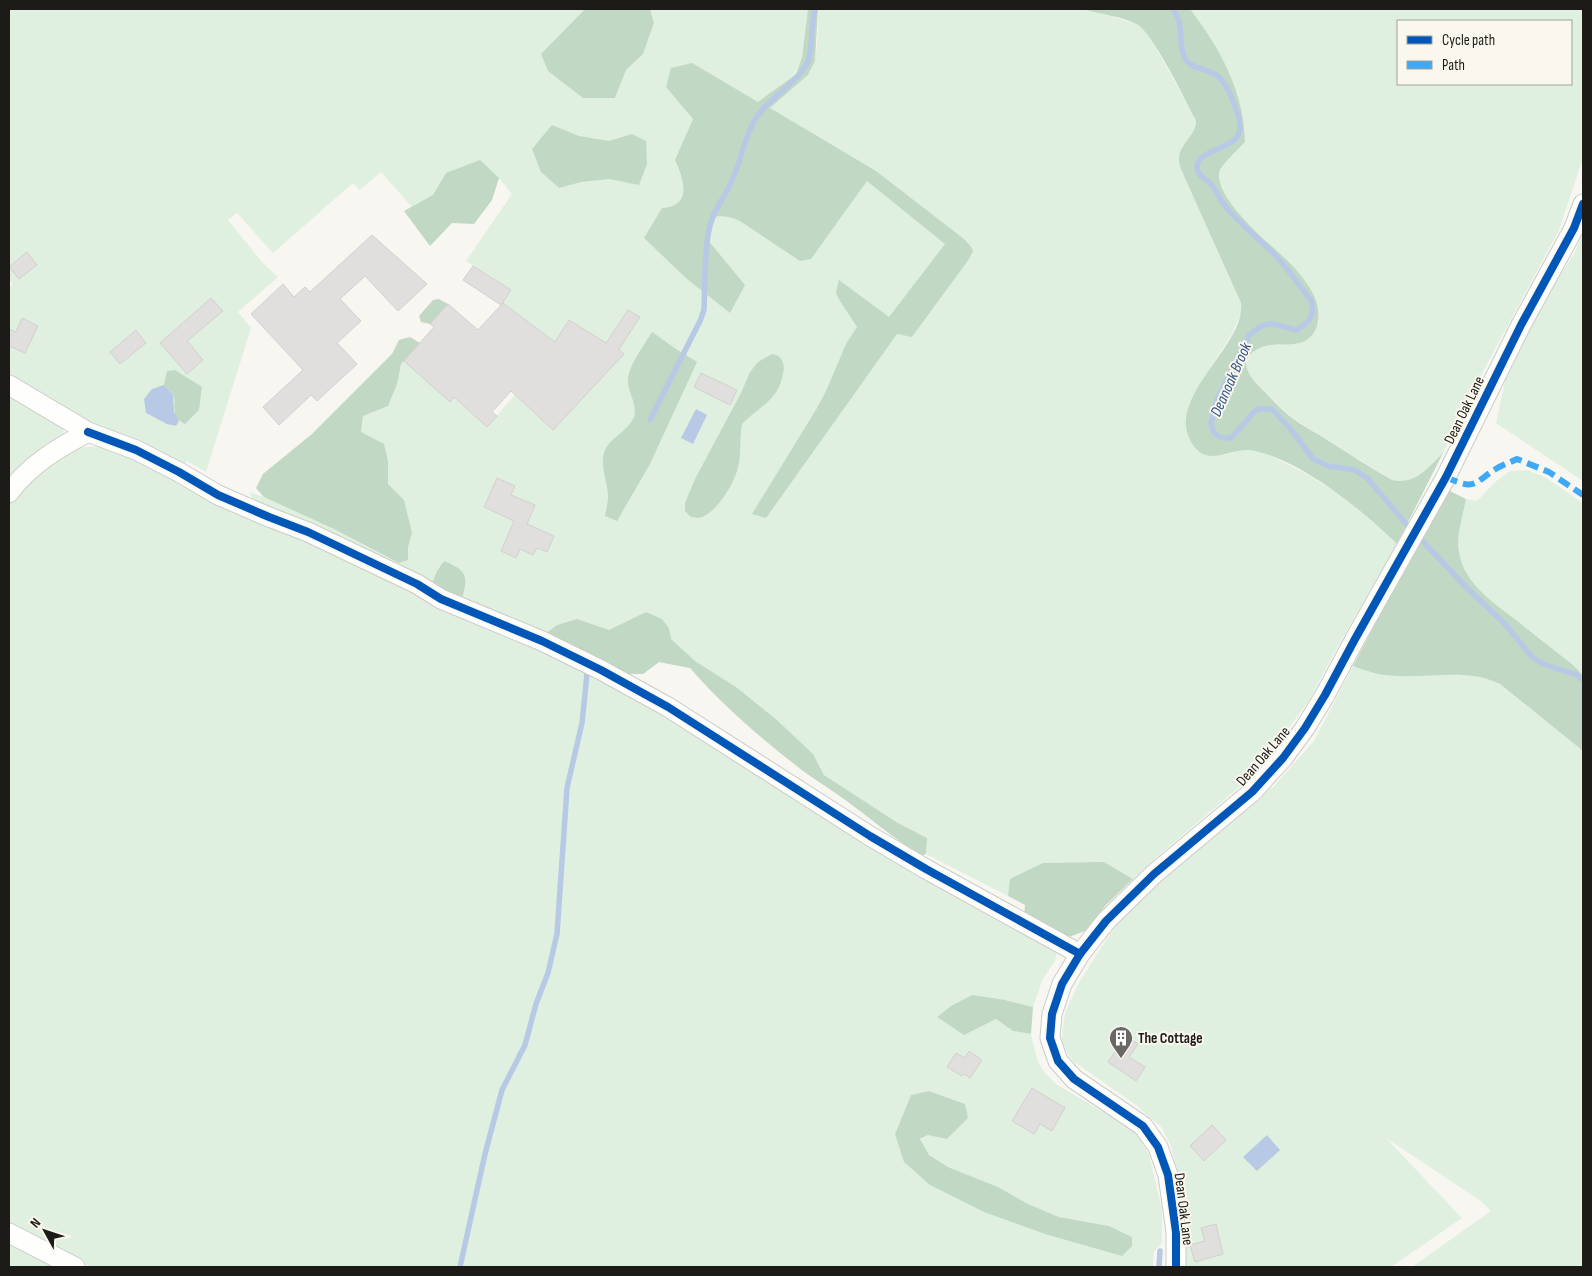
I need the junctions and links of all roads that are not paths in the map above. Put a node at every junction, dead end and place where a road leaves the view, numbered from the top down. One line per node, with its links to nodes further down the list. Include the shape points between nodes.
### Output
1 (1583, 204): 5 (street, Dean Oak Lane, via 1574,228 1521,325 1446,477 1305,728 1252,792 1154,874 1106,921)
2 (9, 385): 3 (street)
3 (88, 432): 4 (street, via 37,463); 5 (street, via 136,450 218,495 308,532 417,584 441,599 542,641 601,670 668,707 870,836)
4 (9, 493)
5 (1080, 954): 8 (street, Dean Oak Lane, via 1062,984 1052,1014 1050,1038 1058,1061 1074,1079 1143,1126 1158,1147 1168,1175 1176,1232)
6 (9, 1233): 7 (street)
7 (75, 1267)
8 (1176, 1267)

